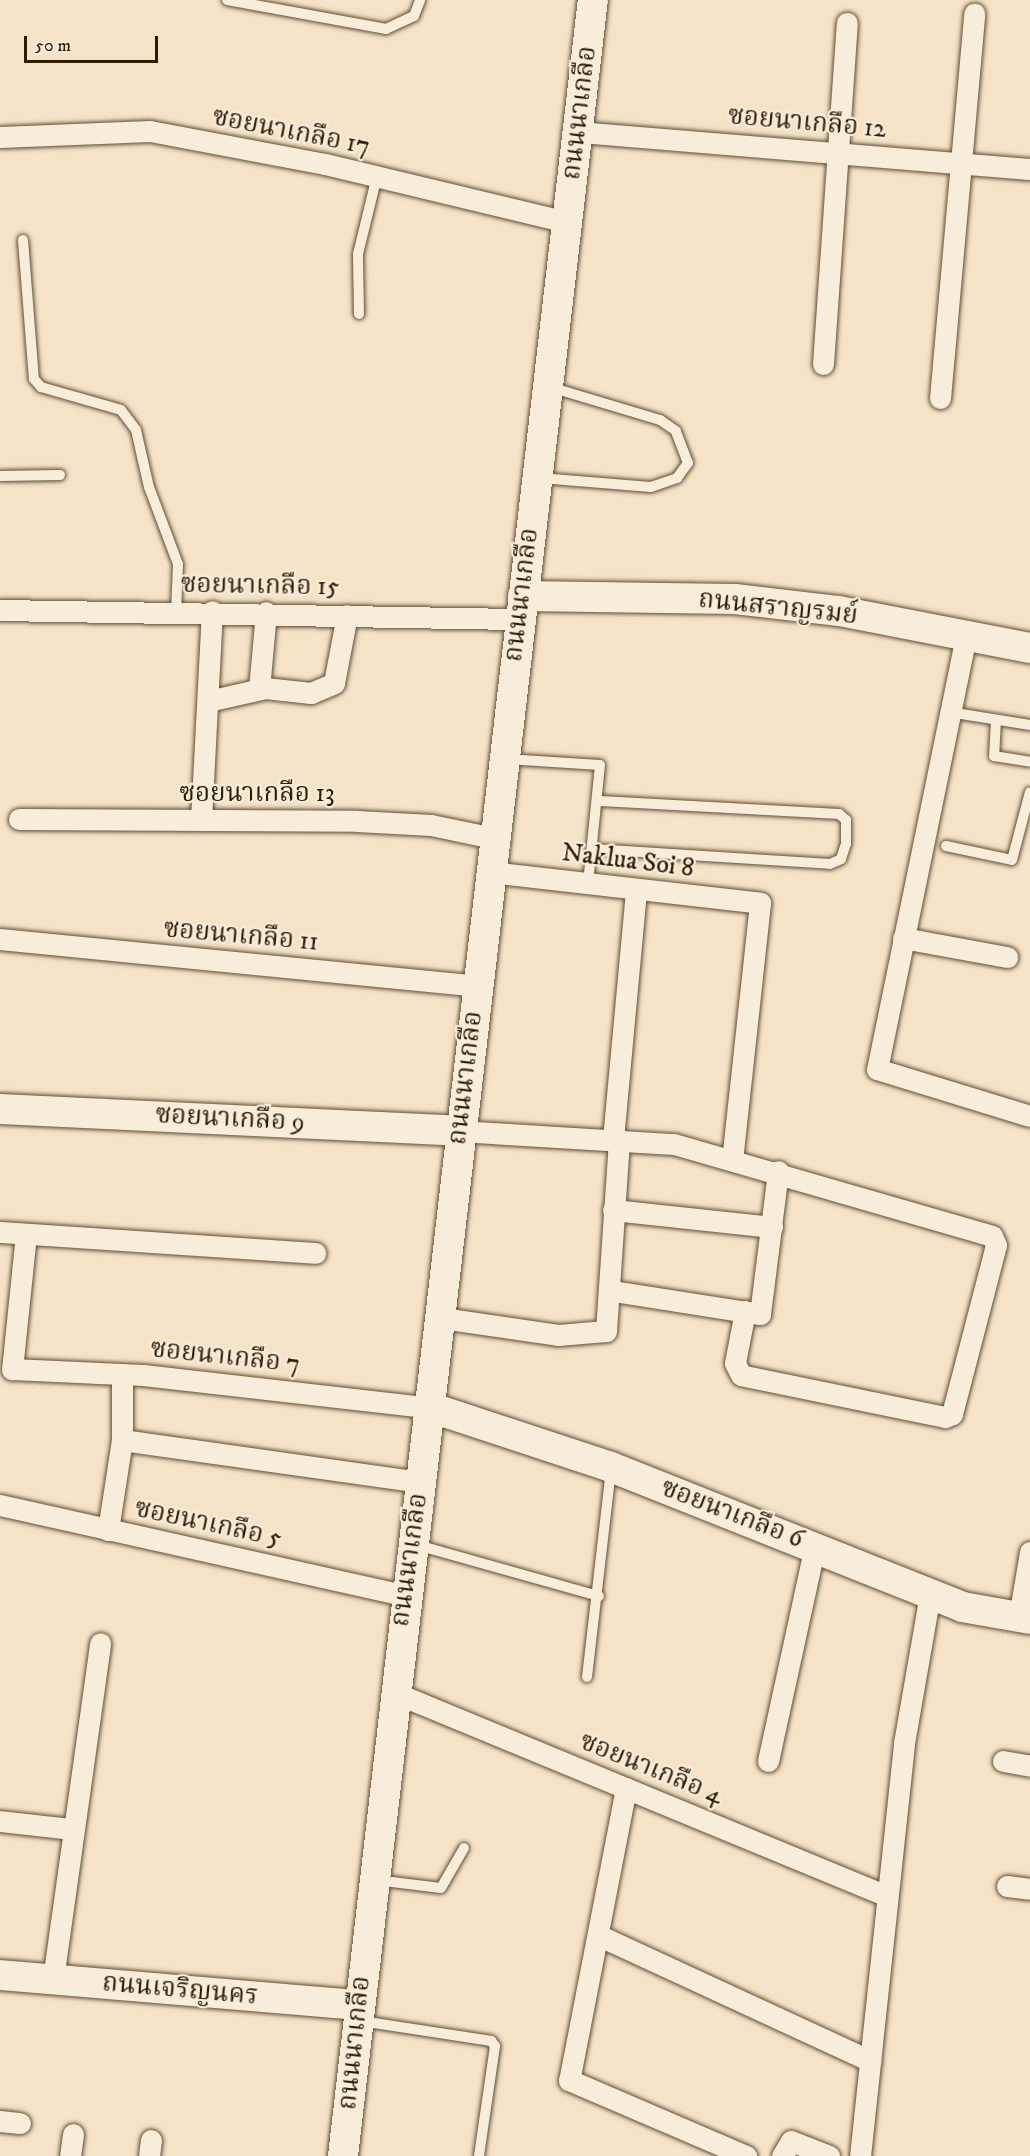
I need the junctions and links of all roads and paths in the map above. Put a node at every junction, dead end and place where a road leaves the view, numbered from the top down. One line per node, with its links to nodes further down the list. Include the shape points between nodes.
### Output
1 (227, 0): 2 (lane, via 386,29 414,16)
2 (420, 0)
3 (593, 0): 6 (main road, ถนนนาเกลือ)
4 (974, 14): 9 (street)
5 (847, 22): 8 (street)
6 (579, 132): 8 (street, ซอยนาเกลือ 12); 12 (main road, ถนนนาเกลือ)
7 (0, 137): 11 (street, ซอยนาเกลือ 17, via 150,131)
8 (835, 152): 9 (street, ซอยนาเกลือ 12); 15 (street)
9 (962, 164): 10 (street, ซอยนาเกลือ 12); 17 (street)
10 (1030, 169)
11 (377, 176): 12 (street, ซอยนาเกลือ 17); 14 (lane, via 358,254)
12 (567, 222): 16 (main road, ถนนนาเกลือ)
13 (24, 240): 23 (lane, via 34,379 41,387 121,410 136,430 149,487 178,564)
14 (359, 314)
15 (823, 364)
16 (547, 386): 20 (main road, ถนนนาเกลือ); 20 (lane, via 660,420 676,431 688,463 677,478 651,487)
17 (940, 398)
18 (60, 474): 19 (lane)
19 (0, 476)
20 (536, 478): 21 (main road, ถนนนาเกลือ)
21 (521, 607): 26 (street, ซอยนาเกลือ 15); 27 (main road, ถนนสราญรมย์, via 735,599 839,611); 34 (main road, ถนนนาเกลือ)
22 (0, 610): 23 (street, ซอยนาเกลือ 15)
23 (176, 611): 24 (street, ซอยนาเกลือ 15)
24 (212, 611): 25 (street, ซอยนาเกลือ 15); 30 (street)
25 (266, 612): 26 (street, ซอยนาเกลือ 15); 29 (street)
26 (347, 615): 29 (street, via 334,683 311,693)
27 (966, 636): 28 (main road, ถนนสราญรมย์); 31 (street)
28 (1030, 648)
29 (259, 689): 30 (street)
30 (208, 701): 39 (street)
31 (949, 712): 32 (lane); 46 (street)
32 (996, 720): 33 (lane); 35 (lane, via 994,756)
33 (1030, 725)
34 (503, 759): 37 (lane, via 595,763 603,774); 40 (main road, ถนนนาเกลือ)
35 (1030, 762)
36 (1030, 792): 41 (lane, via 1012,860)
37 (600, 801): 42 (lane); 42 (lane, via 839,814 846,820 846,844 841,859 830,864)
38 (19, 819): 39 (street, ซอยนาเกลือ 13)
39 (201, 820): 40 (street, ซอยนาเกลือ 13, via 431,825)
40 (493, 838): 43 (main road, ถนนนาเกลือ)
41 (946, 846)
42 (593, 849): 44 (lane)
43 (490, 872): 44 (street, Naklua Soi 8); 49 (main road, ถนนนาเกลือ)
44 (588, 883): 45 (street, Naklua Soi 8)
45 (636, 890): 53 (street); 54 (street, Naklua Soi 8, via 760,903)
46 (903, 938): 48 (street); 51 (street, via 877,1069)
47 (0, 939): 49 (street, ซอยนาเกลือ 11)
48 (1007, 957)
49 (477, 986): 52 (main road, ถนนนาเกลือ)
50 (0, 1109): 52 (main road, ซอยนาเกลือ 9)
51 (1030, 1116)
52 (459, 1131): 53 (street); 63 (main road, ถนนนาเกลือ)
53 (616, 1139): 54 (street, via 674,1144); 56 (street)
54 (732, 1159): 55 (street)
55 (778, 1172): 57 (street); 62 (street, via 992,1236 995,1259 952,1414 938,1417 741,1375 735,1364)
56 (613, 1210): 57 (street); 61 (street)
57 (772, 1227): 62 (street, via 760,1314)
58 (0, 1232): 59 (street)
59 (26, 1234): 60 (street); 64 (street, ซอยนาเกลือ 7, via 12,1369)
60 (315, 1253)
61 (613, 1291): 62 (street); 63 (street, via 606,1331 558,1335)
62 (745, 1311)
63 (442, 1318): 65 (main road, ถนนนาเกลือ)
64 (122, 1374): 65 (street, ซอยนาเกลือ 7); 66 (street)
65 (432, 1408): 67 (main road, ซอยนาเกลือ 6); 68 (main road, ถนนนาเกลือ)
66 (122, 1440): 68 (street); 70 (street)
67 (611, 1467): 72 (main road, ซอยนาเกลือ 6); 76 (lane)
68 (421, 1482): 71 (main road, ถนนนาเกลือ)
69 (0, 1505): 70 (street, ซอยนาเกลือ 5)
70 (108, 1530): 75 (street, ซอยนาเกลือ 5)
71 (412, 1543): 75 (main road, ถนนนาเกลือ); 76 (lane)
72 (815, 1545): 74 (main road, ซอยนาเกลือ 6); 81 (street)
73 (1030, 1552): 77 (street)
74 (930, 1594): 77 (main road, ซอยนาเกลือ 6, via 962,1607); 91 (street, via 904,1743)
75 (404, 1595): 80 (main road, ถนนนาเกลือ)
76 (599, 1596): 79 (lane)
77 (1025, 1618)
78 (100, 1643): 86 (street)
79 (586, 1677)
80 (393, 1692): 84 (street, ซอยนาเกลือ 4); 88 (main road, ถนนนาเกลือ)
81 (768, 1761)
82 (1003, 1761): 83 (street)
83 (1030, 1766)
84 (626, 1788): 91 (street, ซอยนาเกลือ 4); 92 (street)
85 (0, 1821): 86 (street)
86 (71, 1829): 94 (street)
87 (464, 1848): 88 (lane, via 441,1888)
88 (372, 1880): 95 (main road, ถนนนาเกลือ)
89 (1007, 1886): 90 (street)
90 (1030, 1889)
91 (887, 1896): 96 (street)
92 (600, 1936): 96 (street); 101 (street, via 570,2084)
93 (0, 1975): 94 (main road, ถนนเจริญนคร)
94 (53, 1979): 95 (main road, ถนนเจริญนคร)
95 (358, 2013): 99 (main road, ถนนนาเกลือ); 100 (lane, via 491,2041 495,2046)
96 (870, 2061): 104 (street)
97 (73, 2134): 98 (street)
98 (70, 2156)
99 (343, 2156)
100 (479, 2156)
101 (746, 2156)
102 (782, 2156): 103 (street, via 790,2141)
103 (829, 2156)
104 (860, 2156)

